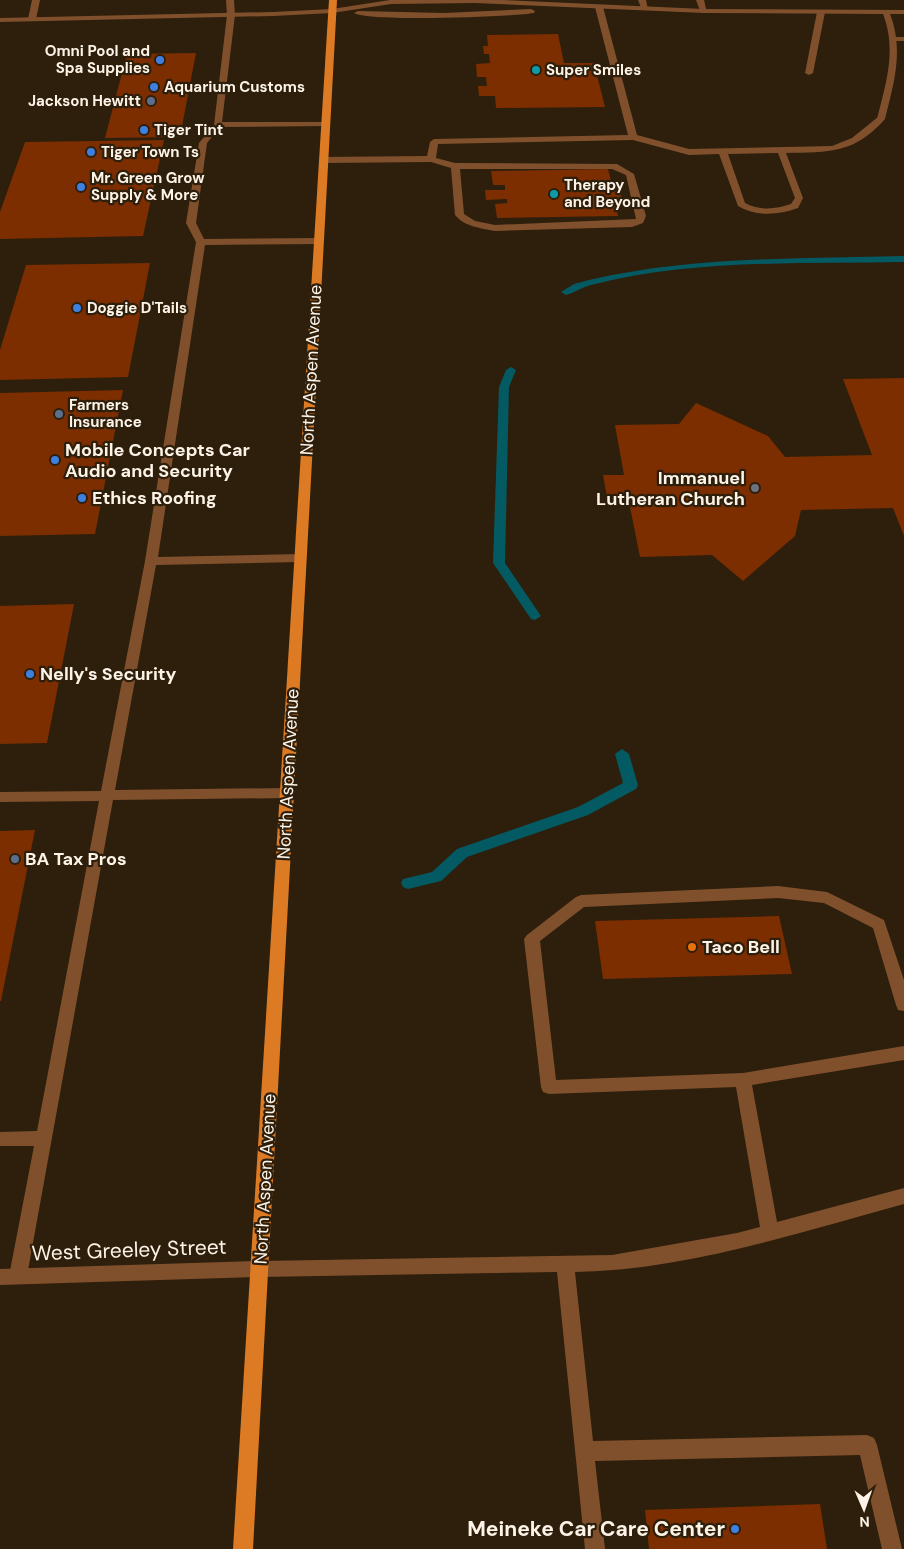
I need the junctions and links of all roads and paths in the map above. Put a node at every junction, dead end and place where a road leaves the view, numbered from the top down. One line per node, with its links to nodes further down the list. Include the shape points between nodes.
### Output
1 (36, 0): 14 (street)
2 (230, 0): 13 (street)
3 (333, 0): 8 (main road, North Aspen Avenue)
4 (642, 0): 7 (street)
5 (700, 0): 9 (street)
6 (599, 6): 7 (street); 8 (street, via 477,15 395,16); 8 (street, via 475,1 391,2); 20 (street)
7 (645, 8): 9 (street)
8 (332, 11): 13 (street); 18 (main road, North Aspen Avenue)
9 (704, 11): 10 (street)
10 (821, 12): 12 (street); 17 (street)
11 (904, 12): 12 (street)
12 (886, 13): 16 (street)
13 (230, 15): 14 (street); 19 (street)
14 (32, 19): 15 (street)
15 (0, 20)
16 (900, 39): 21 (street, via 881,118 855,140 833,150)
17 (809, 73)
18 (326, 124): 19 (street); 24 (main road, North Aspen Avenue)
19 (218, 125): 27 (street, via 203,143 191,223)
20 (633, 137): 22 (street, via 676,150); 23 (street, via 434,142)
21 (781, 150): 22 (street); 22 (street, via 799,198 795,206 773,211 754,211 742,204)
22 (723, 152)
23 (431, 159): 24 (street); 25 (street)
24 (324, 160): 26 (main road, North Aspen Avenue)
25 (455, 166): 25 (street, via 460,215 464,220 477,224 495,228 632,224 640,221 630,174 614,166)
26 (319, 241): 27 (street); 28 (main road, North Aspen Avenue)
27 (200, 242): 29 (street)
28 (300, 558): 29 (street); 30 (main road, North Aspen Avenue)
29 (151, 562): 31 (street)
30 (287, 793): 31 (street); 41 (main road, North Aspen Avenue)
31 (107, 795): 32 (street); 36 (street)
32 (0, 796)
33 (904, 1005): 35 (street, via 879,924 827,898 778,892 581,901 532,939 550,1088)
34 (904, 1053): 35 (street)
35 (743, 1080): 39 (street)
36 (43, 1138): 37 (street); 42 (street)
37 (0, 1139)
38 (904, 1196): 39 (street, West Greeley Street)
39 (770, 1233): 40 (street, West Greeley Street, via 612,1263)
40 (565, 1263): 41 (street, West Greeley Street); 43 (street)
41 (260, 1269): 42 (street, West Greeley Street); 44 (main road, North Aspen Avenue)
42 (9, 1276)
43 (585, 1451): 45 (street); 46 (street, via 867,1445)
44 (243, 1549)
45 (595, 1549)
46 (892, 1549)

